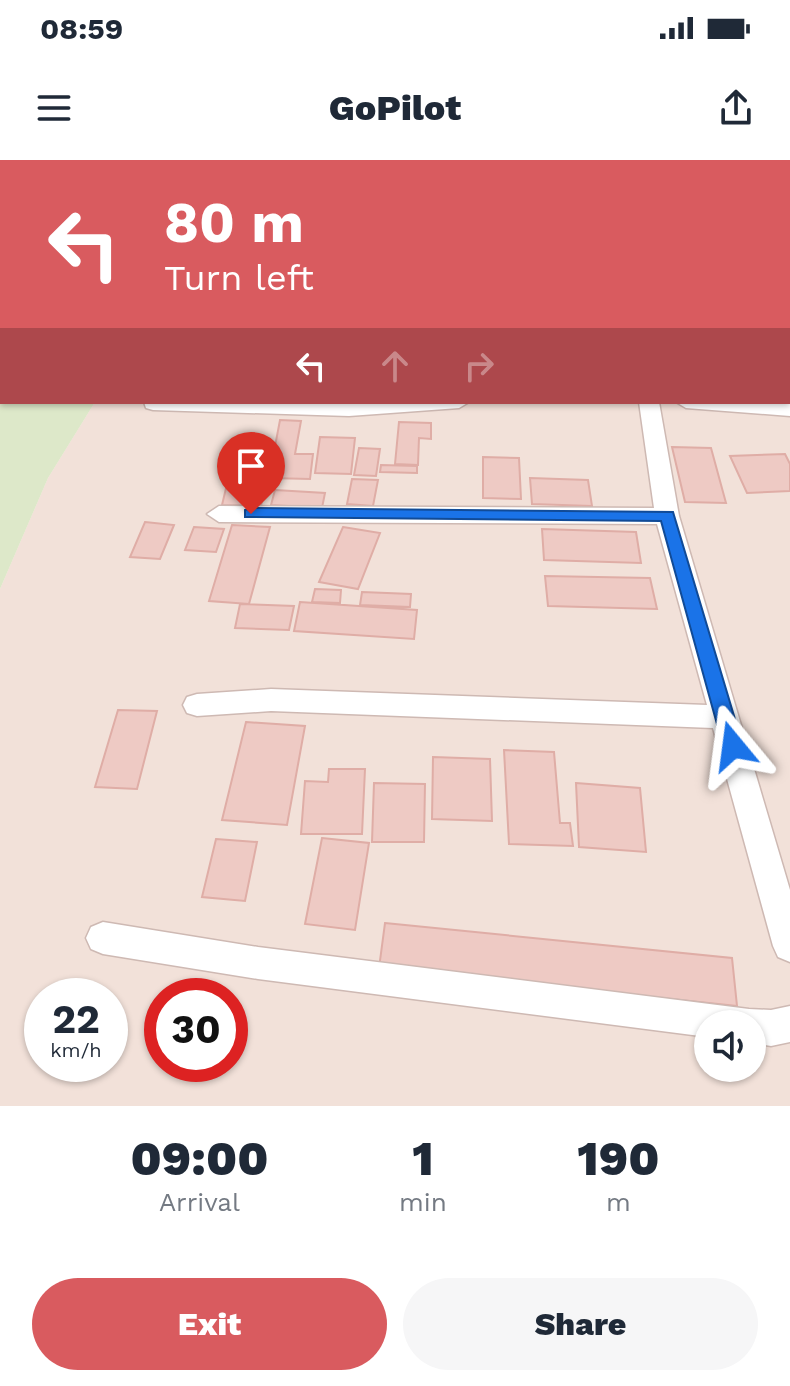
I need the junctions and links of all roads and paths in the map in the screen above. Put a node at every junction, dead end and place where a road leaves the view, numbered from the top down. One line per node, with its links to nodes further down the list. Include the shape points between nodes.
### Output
1 (153, 404): 2 (street, via 349,410)
2 (432, 404)
3 (649, 404): 7 (street)
4 (728, 404): 5 (street)
5 (790, 410)
6 (219, 514): 7 (street)
7 (667, 516): 9 (street)
8 (197, 705): 9 (street, via 271,700)
9 (725, 717): 11 (street)
10 (103, 938): 12 (street, via 258,963)
11 (790, 946)
12 (694, 1018)
13 (790, 1024): 14 (street)
14 (766, 1027)

